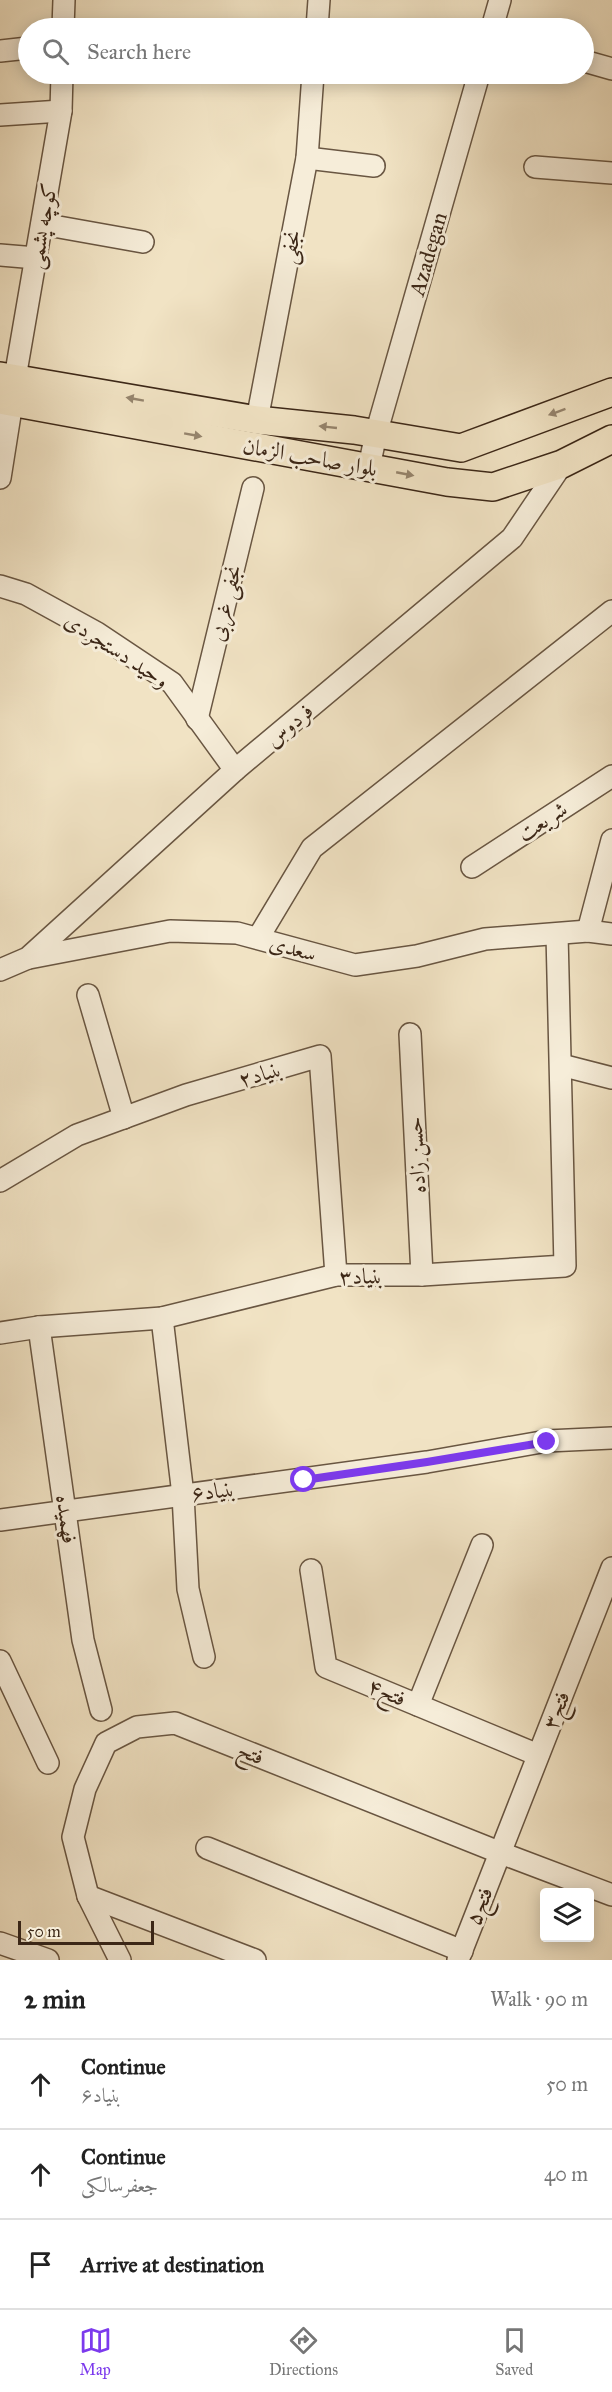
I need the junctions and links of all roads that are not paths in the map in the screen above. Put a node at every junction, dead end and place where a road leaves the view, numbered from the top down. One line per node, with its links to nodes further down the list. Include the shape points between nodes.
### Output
1 (64, 0): 4 (street)
2 (319, 0): 5 (street)
3 (500, 0): 6 (street)
4 (63, 18)
5 (318, 18)
6 (495, 18)
7 (18, 49): 8 (street)
8 (0, 51)
9 (594, 64): 10 (street)
10 (612, 69)
11 (62, 84): 14 (street, کوچه پشمی)
12 (312, 84): 16 (street, نجفی)
13 (477, 84): 27 (street, Azadegan)
14 (61, 111): 15 (street); 20 (street, کوچه پشمی)
15 (0, 116)
16 (307, 158): 17 (street); 26 (street, نجفی)
17 (374, 166)
18 (535, 167): 19 (street)
19 (612, 173)
20 (42, 224): 21 (street); 23 (street, کوچه پشمی)
21 (143, 243)
22 (0, 255): 23 (street)
23 (36, 258): 24 (street, کوچه پشمی)
24 (7, 389): 26 (main road, بلوار صاحب الزمان, one-way to 24); 30 (main road, بلوار صاحب الزمان, one-way to 30); 31 (street, کوچه پشمی)
25 (612, 392): 27 (main road, بلوار صاحب الزمان, one-way to 27, via 460,448)
26 (257, 420): 27 (main road, بلوار صاحب الزمان, one-way to 26)
27 (376, 434): 30 (street, Azadegan)
28 (612, 439): 29 (main road, بلوار صاحب الزمان)
29 (562, 464): 30 (main road, بلوار صاحب الزمان, one-way to 29, via 493,487); 36 (street, فردوس, via 512,538)
30 (369, 467)
31 (1, 471)
32 (253, 488): 35 (street, نجفی غربی)
33 (0, 586): 35 (street, وحید دستجردی, via 26,594 98,633 172,683)
34 (612, 611): 43 (street, via 312,848)
35 (197, 718): 36 (street, وحید دستجردی)
36 (235, 770): 44 (street, فردوس)
37 (612, 776): 39 (street, شریعت)
38 (612, 840): 40 (street)
39 (472, 867)
40 (588, 932): 41 (street, سعدی); 42 (street, سعدی)
41 (557, 934): 43 (street, سعدی, via 485,939 417,956 355,965); 48 (street)
42 (612, 934)
43 (258, 938): 44 (street, سعدی, via 237,933 170,931)
44 (28, 958): 45 (street, فردوس)
45 (0, 970)
46 (88, 995): 50 (street)
47 (410, 1034): 53 (street, حسن زاده)
48 (561, 1065): 49 (street); 53 (street, بنیاد۳, via 566,1266)
49 (612, 1078)
50 (124, 1118): 51 (street, بنیاد۲, via 77,1135); 52 (street, بنیاد۲, via 186,1095 320,1056)
51 (0, 1180)
52 (336, 1275): 53 (street, بنیاد۳); 54 (street, بنیاد۳)
53 (422, 1275)
54 (162, 1318): 55 (street, بنیاد۳); 58 (street)
55 (39, 1327): 56 (street, بنیاد۳); 59 (street, فهمیده)
56 (0, 1333)
57 (612, 1438): 58 (street, بنیاد۶, via 547,1442)
58 (183, 1495): 59 (street, بنیاد۶); 65 (street, via 188,1589)
59 (66, 1511): 60 (street, بنیاد۶); 68 (street, فهمیده, via 83,1640)
60 (0, 1520)
61 (482, 1545): 67 (street)
62 (612, 1568): 64 (street, فتح۳)
63 (311, 1570): 67 (street, فتح۴, via 326,1667)
64 (608, 1591): 69 (street, فتح۳)
65 (204, 1657)
66 (0, 1661): 70 (street)
67 (418, 1705): 69 (street, فتح۴)
68 (101, 1710)
69 (538, 1755): 72 (street, فتح۳)
70 (48, 1763)
71 (207, 1848): 76 (street)
72 (501, 1853): 73 (street, فتح); 74 (street, فتح, via 176,1723 137,1727 106,1743 85,1789 73,1837); 76 (street, فتح۵)
73 (612, 1895)
74 (88, 1896): 78 (street, فتح); 79 (street)
75 (8, 1950): 77 (street)
76 (460, 1955)
77 (48, 1960)
78 (120, 1960)
79 (255, 1960)

